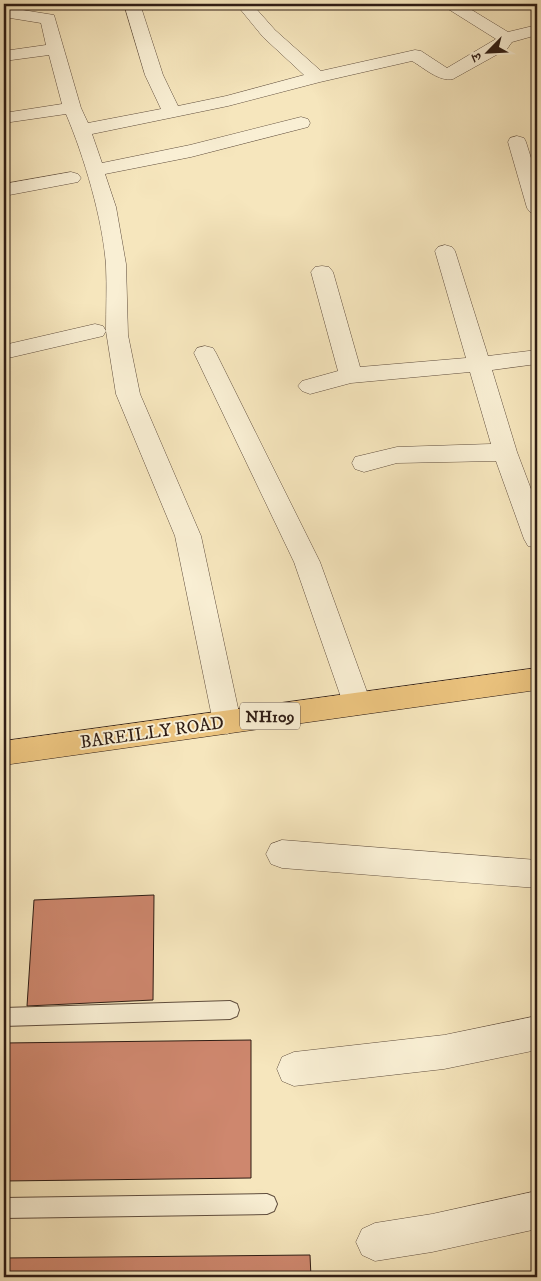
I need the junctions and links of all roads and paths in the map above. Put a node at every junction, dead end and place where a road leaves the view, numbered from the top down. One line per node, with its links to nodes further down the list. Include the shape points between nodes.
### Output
1 (132, 4): 11 (street, via 154,75)
2 (244, 4): 9 (street, via 278,43)
3 (451, 4): 6 (street)
4 (4, 12): 7 (street, via 52,14)
5 (537, 30): 6 (street)
6 (506, 38): 9 (street, via 501,46 448,75 415,55)
7 (56, 50): 8 (street); 10 (street)
8 (4, 56)
9 (317, 77): 11 (street)
10 (72, 108): 12 (street); 14 (street)
11 (172, 113): 14 (street)
12 (4, 118)
13 (301, 123): 16 (street, via 191,151)
14 (82, 130): 16 (street)
15 (517, 142): 19 (street)
16 (94, 170): 34 (street, via 106,207 116,264 117,335 128,394 188,536)
17 (71, 178): 18 (street)
18 (4, 190)
19 (537, 208)
20 (445, 251): 26 (street)
21 (322, 272): 27 (street)
22 (95, 331): 23 (street)
23 (4, 352)
24 (205, 353): 33 (street, via 307,562)
25 (537, 357): 26 (street)
26 (480, 364): 27 (street); 29 (street)
27 (351, 375): 28 (street)
28 (310, 386)
29 (505, 452): 30 (street, via 397,455); 31 (street)
30 (364, 463)
31 (537, 538)
32 (537, 679): 33 (highway, BAREILLY ROAD / NH109)
33 (357, 703): 34 (highway, BAREILLY ROAD / NH109)
34 (227, 722): 35 (highway, BAREILLY ROAD / NH109)
35 (4, 752)
36 (282, 854): 37 (street)
37 (537, 874)
38 (230, 1010): 39 (lane)
39 (4, 1017)
40 (537, 1033): 41 (street, via 444,1052)
41 (294, 1069)
42 (267, 1204): 43 (lane)
43 (4, 1208)
44 (537, 1210): 45 (street)
45 (375, 1242)

